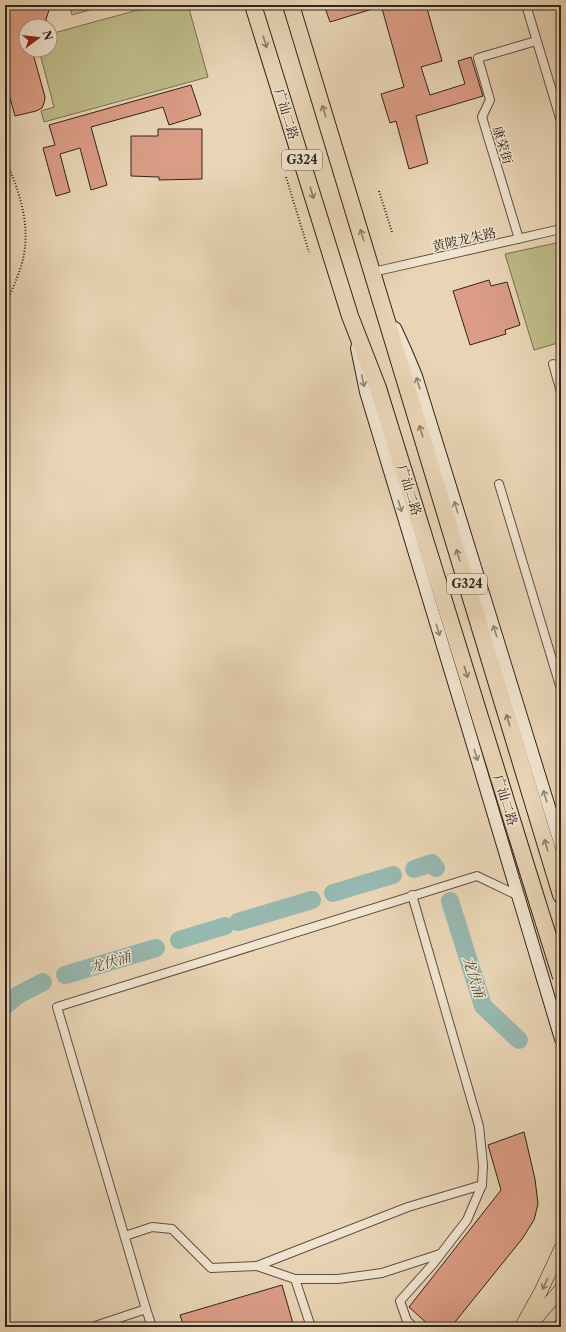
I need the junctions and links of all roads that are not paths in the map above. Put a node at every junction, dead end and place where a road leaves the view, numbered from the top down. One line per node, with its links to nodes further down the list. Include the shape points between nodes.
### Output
1 (253, 5): 9 (highway, 广汕二路 / G324, one-way to 9)
2 (291, 5): 8 (highway, 广汕二路 / G324, one-way to 2)
3 (526, 5): 4 (street)
4 (536, 40): 5 (street); 7 (street, 康荣街, via 478,58 490,100 482,117)
5 (561, 121)
6 (561, 229): 7 (street, 黄陂龙朱路)
7 (519, 239): 8 (street, 黄陂龙朱路)
8 (373, 272): 14 (street, one-way to 8, via 416,376); 16 (highway, 广汕二路 / G324, one-way to 8)
9 (350, 316): 17 (street, one-way to 17, via 366,392); 18 (highway, 广汕二路 / G324, one-way to 18, bridge, via 378,388)
10 (553, 364): 11 (street)
11 (561, 392)
12 (499, 484): 13 (street)
13 (561, 689)
14 (561, 846)
15 (412, 895): 17 (street, via 477,876); 20 (street, via 479,1126 483,1165); 21 (street, via 56,1007)
16 (561, 895)
17 (519, 896): 19 (street)
18 (561, 977)
19 (561, 1039)
20 (482, 1185): 23 (street, via 467,1220); 24 (street, via 408,1207)
21 (124, 1236): 24 (street, via 152,1227 172,1229 211,1268); 27 (street)
22 (561, 1248): 32 (main road, one-way to 32)
23 (440, 1254): 25 (street, via 382,1273 338,1279); 31 (street, via 400,1301 407,1321)
24 (258, 1266): 25 (street)
25 (295, 1279): 30 (street)
26 (561, 1289): 33 (main road)
27 (146, 1309): 28 (street); 29 (street)
28 (92, 1327)
29 (152, 1327)
30 (311, 1327)
31 (414, 1327)
32 (521, 1327)
33 (529, 1327)

